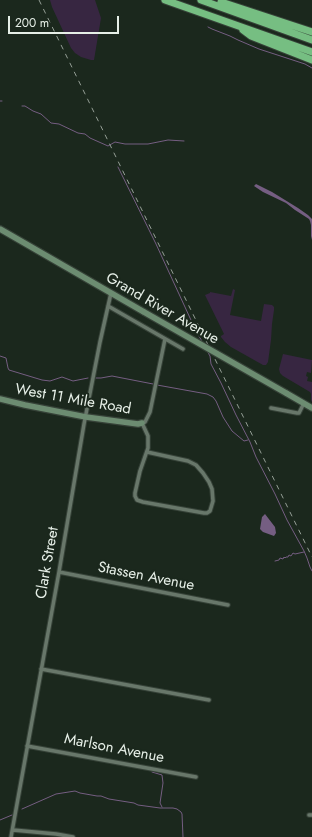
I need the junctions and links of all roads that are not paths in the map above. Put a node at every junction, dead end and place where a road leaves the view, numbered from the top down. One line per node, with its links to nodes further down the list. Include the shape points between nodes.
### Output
1 (165, 0): 4 (highway)
2 (201, 0): 6 (highway)
3 (214, 0): 5 (highway)
4 (239, 26): 7 (highway); 8 (highway, via 251,36)
5 (312, 32)
6 (312, 40)
7 (312, 52)
8 (312, 60)
9 (0, 229): 10 (main road, Grand River Avenue)
10 (111, 293): 11 (street, Clark Street); 15 (main road, Grand River Avenue, bridge)
11 (108, 306): 12 (street); 18 (street, Clark Street)
12 (165, 339): 13 (street); 19 (street, via 150,412)
13 (183, 349)
14 (0, 399): 18 (main road, West 11 Mile Road)
15 (304, 404): 16 (street, via 299,413); 17 (main road, Grand River Avenue)
16 (271, 408)
17 (312, 408)
18 (86, 417): 19 (main road, West 11 Mile Road); 21 (street, Clark Street)
19 (142, 423): 20 (street, via 148,436)
20 (147, 452): 20 (street, via 188,461 204,473 212,489 213,501 207,513 137,500 135,493)
21 (59, 572): 22 (street, Stassen Avenue); 23 (street, Clark Street)
22 (228, 605)
23 (41, 669): 24 (street); 25 (street, Clark Street)
24 (209, 700)
25 (27, 746): 26 (street, Marlson Avenue); 27 (street, Clark Street)
26 (196, 777)
27 (13, 830): 28 (street, Clark Street); 29 (street)
28 (11, 837)
29 (73, 837)

